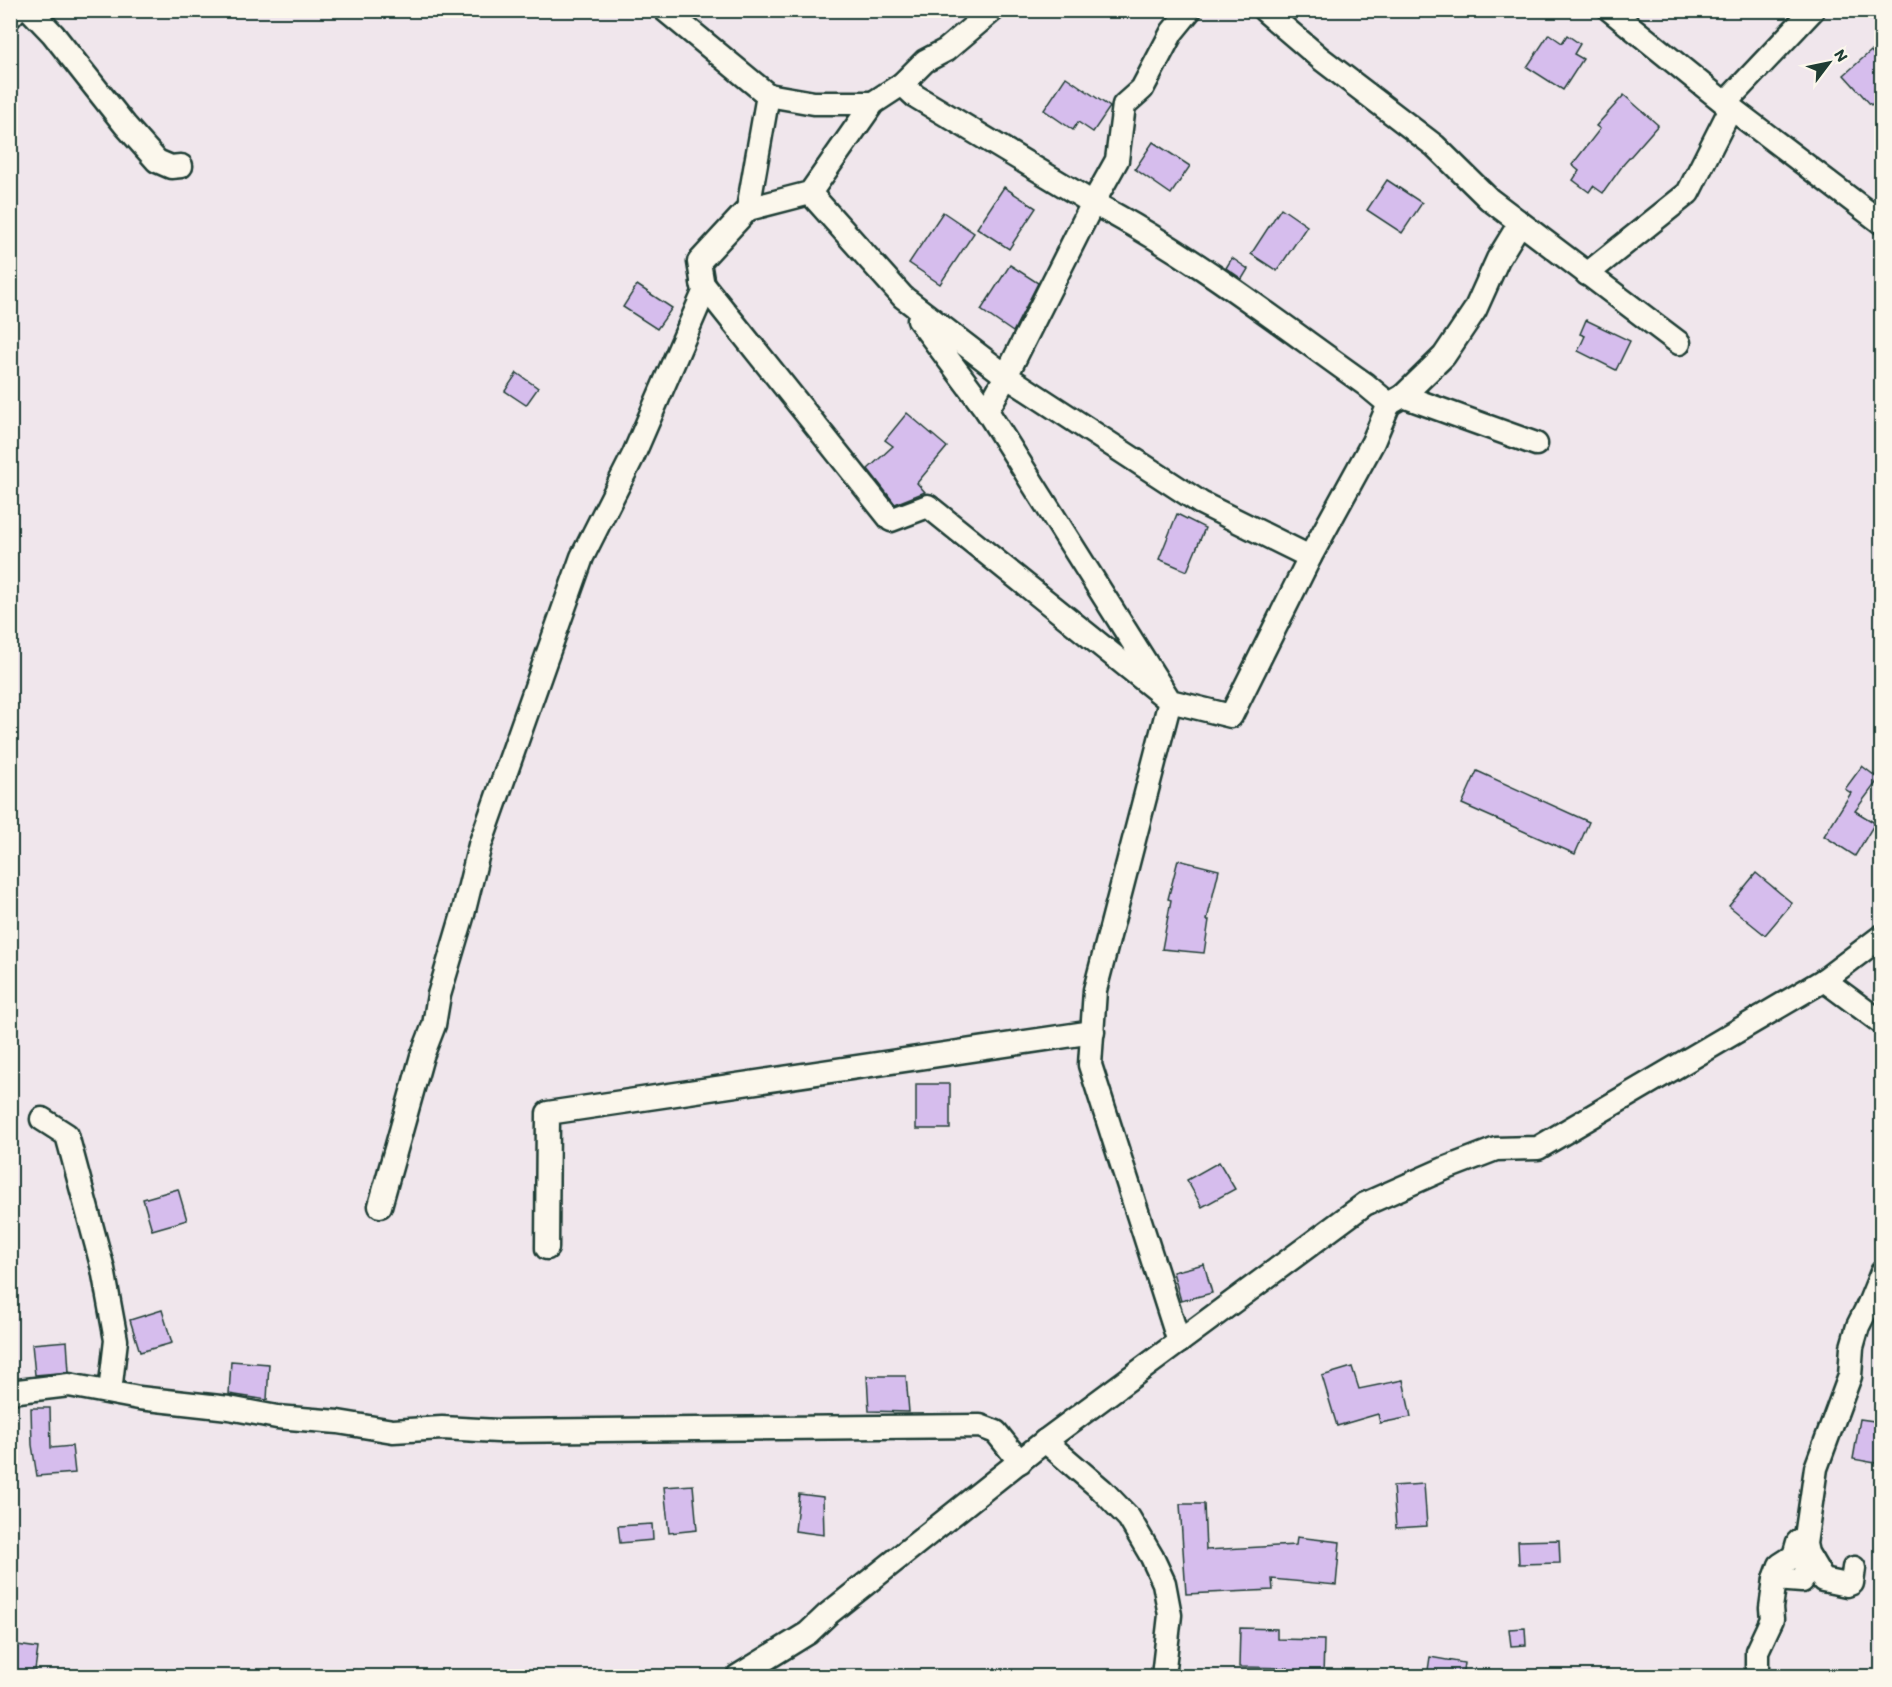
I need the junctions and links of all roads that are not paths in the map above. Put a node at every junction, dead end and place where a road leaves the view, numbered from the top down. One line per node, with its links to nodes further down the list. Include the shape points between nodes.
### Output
1 (16, 10): 9 (street)
2 (30, 10): 14 (street, via 157,161 171,167)
3 (665, 10): 11 (street)
4 (993, 10): 10 (street, via 946,50 925,61)
5 (1190, 10): 16 (street, via 1172,32 1143,89 1124,105 1117,159)
6 (1264, 10): 18 (street, via 1435,146 1489,199)
7 (1610, 10): 13 (street)
8 (1813, 10): 13 (street)
9 (10, 17)
10 (902, 84): 12 (street); 16 (street, via 915,96)
11 (768, 95): 12 (street, via 814,103); 17 (street)
12 (873, 103): 15 (street)
13 (1728, 105): 19 (street); 20 (street, via 1688,193)
14 (181, 166)
15 (810, 194): 17 (street); 22 (street)
16 (1093, 203): 24 (street); 25 (street, via 1138,226 1365,384)
17 (748, 209): 21 (street, via 699,262)
18 (1520, 222): 20 (street); 25 (street, via 1475,310 1444,356)
19 (1881, 222)
20 (1587, 274): 23 (street)
21 (702, 283): 29 (street, via 891,520 928,506); 35 (street, via 704,292 633,456 582,557 480,845 434,1024)
22 (903, 297): 24 (street); 26 (street)
23 (1678, 343)
24 (1006, 376): 26 (street); 28 (street, via 1201,503)
25 (1396, 400): 27 (street); 28 (street)
26 (987, 411): 29 (street)
27 (1536, 444)
28 (1310, 557): 29 (street, via 1231,716)
29 (1170, 701): 33 (street, via 1095,990)
30 (1881, 936): 31 (street)
31 (1824, 980): 32 (street); 39 (street, via 1538,1148 1496,1149 1365,1204)
32 (1881, 1023)
33 (1093, 1032): 36 (street, via 548,1113); 39 (street, via 1090,1065)
34 (42, 1119): 41 (street, via 67,1135 103,1269 116,1340)
35 (380, 1206)
36 (547, 1248)
37 (1881, 1272): 38 (street)
38 (1875, 1306): 44 (street, via 1858,1326 1850,1376 1816,1468)
39 (1179, 1342): 42 (street)
40 (10, 1392): 41 (street, via 69,1384)
41 (110, 1392): 43 (street, via 393,1431 981,1426 996,1432)
42 (1045, 1442): 43 (street); 49 (street, via 1129,1518 1152,1557 1164,1583 1170,1615)
43 (1020, 1462): 48 (street, via 808,1633)
44 (1805, 1537): 45 (street); 47 (street, via 1798,1542 1794,1556 1780,1565)
45 (1811, 1560): 46 (street, via 1823,1580 1847,1585 1852,1583); 47 (street, via 1802,1581)
46 (1854, 1568)
47 (1775, 1579): 50 (street, via 1772,1619 1757,1651)
48 (738, 1677)
49 (1163, 1677)
50 (1757, 1677)

